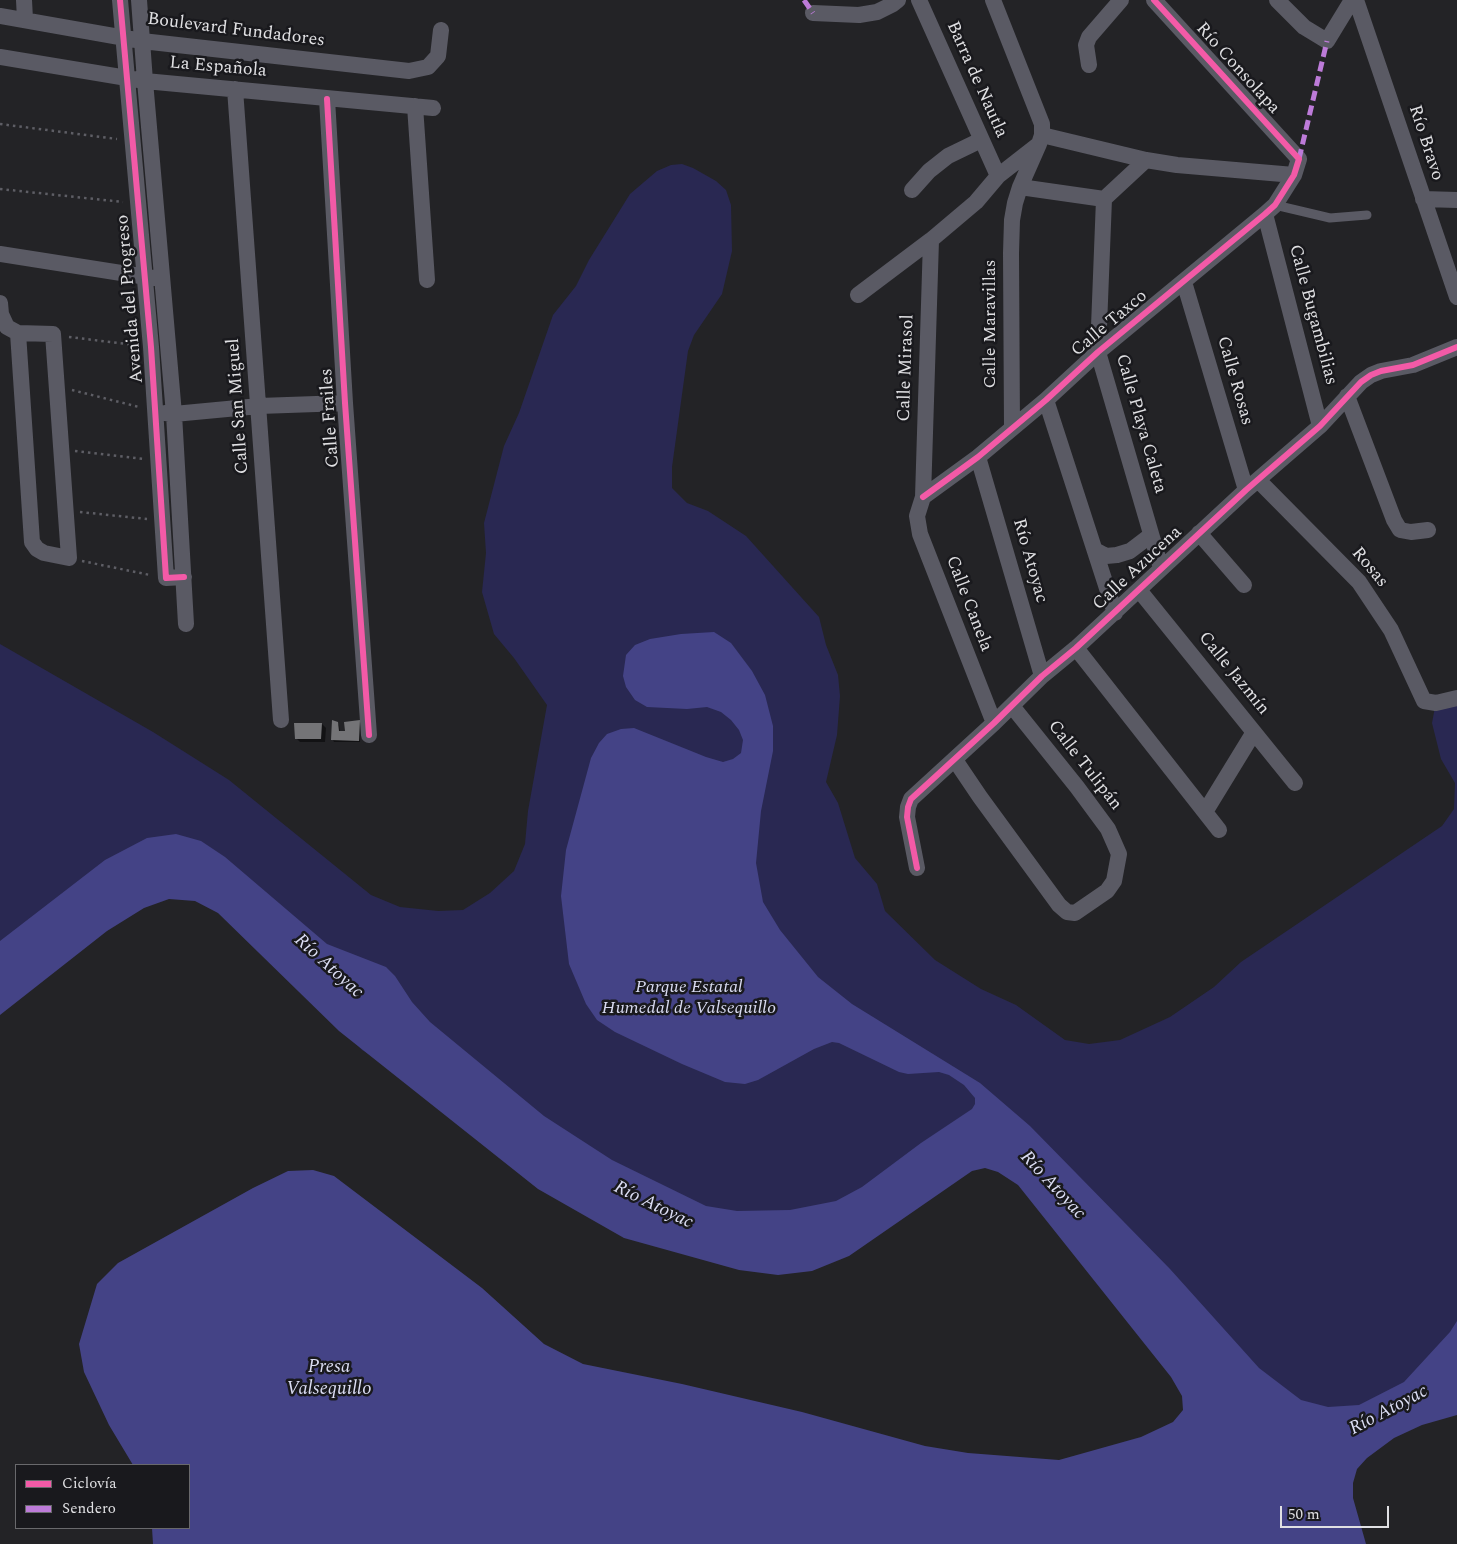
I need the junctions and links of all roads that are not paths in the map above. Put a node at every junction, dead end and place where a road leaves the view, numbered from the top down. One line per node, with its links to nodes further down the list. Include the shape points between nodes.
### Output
1 (24, 0): 14 (street)
2 (120, 0): 16 (street, Avenida del Progreso)
3 (139, 0): 17 (street, Avenida del Progreso)
4 (898, 0): 12 (street, via 877,12 859,16)
5 (919, 0): 27 (street, Barra de Nautla)
6 (993, 0): 26 (street, via 1042,124)
7 (1121, 0): 19 (street, via 1088,36)
8 (1154, 0): 28 (street, Río Consolapa)
9 (1278, 0): 10 (street, via 1304,27 1328,41)
10 (1352, 0)
11 (1356, 0): 35 (street, Río Bravo)
12 (813, 13)
13 (0, 16): 14 (street, Boulevard Fundadores)
14 (25, 19): 16 (street, Boulevard Fundadores)
15 (441, 30): 17 (street, Boulevard Fundadores, via 438,56 428,66 408,72)
16 (123, 37): 17 (street, Boulevard Fundadores); 20 (street, Avenida del Progreso)
17 (142, 41): 21 (street, Avenida del Progreso)
18 (0, 57): 20 (street, La Española)
19 (1089, 65)
20 (127, 78): 21 (street, La Española); 41 (street, Avenida del Progreso)
21 (145, 81): 22 (street, La Española); 42 (street, Avenida del Progreso)
22 (235, 89): 23 (street, La Española); 54 (street, Calle San Miguel)
23 (326, 99): 24 (street, La Española); 53 (street, Calle Frailes)
24 (415, 106): 25 (street, La Española); 43 (street)
25 (433, 108)
26 (1041, 139): 29 (street); 31 (street); 32 (street, Calle Maravillas)
27 (981, 140): 31 (street, Barra de Nautla); 33 (street, via 948,156)
28 (1299, 159): 30 (street, Calle Taxco)
29 (1146, 160): 30 (street); 34 (street)
30 (1294, 175): 37 (street, Calle Taxco)
31 (998, 176): 39 (street, via 976,202)
32 (1020, 187): 34 (street); 58 (street, Calle Maravillas, via 1012,220)
33 (912, 190)
34 (1104, 199): 50 (street, Calle Playa Caleta)
35 (1423, 199): 36 (street); 46 (street, Río Bravo)
36 (1457, 200)
37 (1270, 209): 38 (lane, via 1330,218); 44 (street, Calle Taxco); 57 (street, Calle Bugambilias)
38 (1367, 215)
39 (931, 240): 45 (street); 62 (street, Calle Mirasol)
40 (0, 254): 41 (street)
41 (144, 276): 42 (street); 55 (street, Avenida del Progreso)
42 (162, 279): 56 (street, Avenida del Progreso)
43 (427, 280)
44 (1184, 282): 50 (street, Calle Taxco); 61 (street, Calle Rosas)
45 (858, 295)
46 (1457, 298)
47 (0, 303): 48 (street, via 7,328)
48 (18, 333): 48 (street, via 53,334 69,558 37,550 32,542)
49 (1457, 347): 51 (street, Calle Azucena, via 1413,365 1371,375)
50 (1098, 352): 52 (street, Calle Taxco); 65 (street, Calle Playa Caleta)
51 (1347, 396): 57 (street, Calle Azucena); 63 (street, via 1400,530)
52 (1046, 400): 58 (street, Calle Taxco); 66 (street)
53 (345, 403): 54 (street); 80 (street, Calle Frailes)
54 (259, 406): 56 (street); 77 (street, Calle San Miguel)
55 (155, 411): 56 (street); 68 (street, Avenida del Progreso, via 166,578)
56 (174, 414): 68 (street, Avenida del Progreso)
57 (1320, 426): 60 (street, Calle Azucena)
58 (1012, 428): 59 (street, Calle Taxco)
59 (978, 457): 62 (street, Calle Taxco); 74 (street, Río Atoyac)
60 (1258, 480): 61 (street, Calle Azucena); 75 (street, Rosas, via 1359,582 1391,630 1424,701 1436,703)
61 (1246, 490): 64 (street, Calle Azucena)
62 (923, 497): 78 (street, Calle Canela, via 917,516 920,534)
63 (1428, 530)
64 (1199, 533): 67 (street, Calle Azucena); 69 (street)
65 (1152, 535): 66 (street, via 1117,555 1106,556); 67 (street, Calle Playa Caleta)
66 (1094, 550): 71 (street)
67 (1161, 568): 70 (street, Calle Azucena)
68 (184, 577): 72 (street, Avenida del Progreso)
69 (1244, 586)
70 (1139, 590): 71 (street, Calle Azucena); 79 (street, Calle Jazmín)
71 (1115, 613): 73 (street, Calle Azucena)
72 (186, 624)
73 (1076, 648): 74 (street, Calle Azucena); 83 (street)
74 (1042, 676): 76 (street, Calle Azucena)
75 (1457, 698)
76 (1012, 706): 78 (street, Calle Azucena); 81 (street, Calle Tulipán, via 1108,829 1119,854 1114,881 1107,891 1082,910 1067,912)
77 (281, 720)
78 (994, 723): 81 (street, Calle Azucena)
79 (1254, 732): 82 (street, Calle Jazmín); 83 (street)
80 (369, 735)
81 (955, 760): 85 (street, Calle Azucena, via 911,799 908,807)
82 (1295, 783)
83 (1205, 812): 84 (street)
84 (1219, 830)
85 (916, 868)

